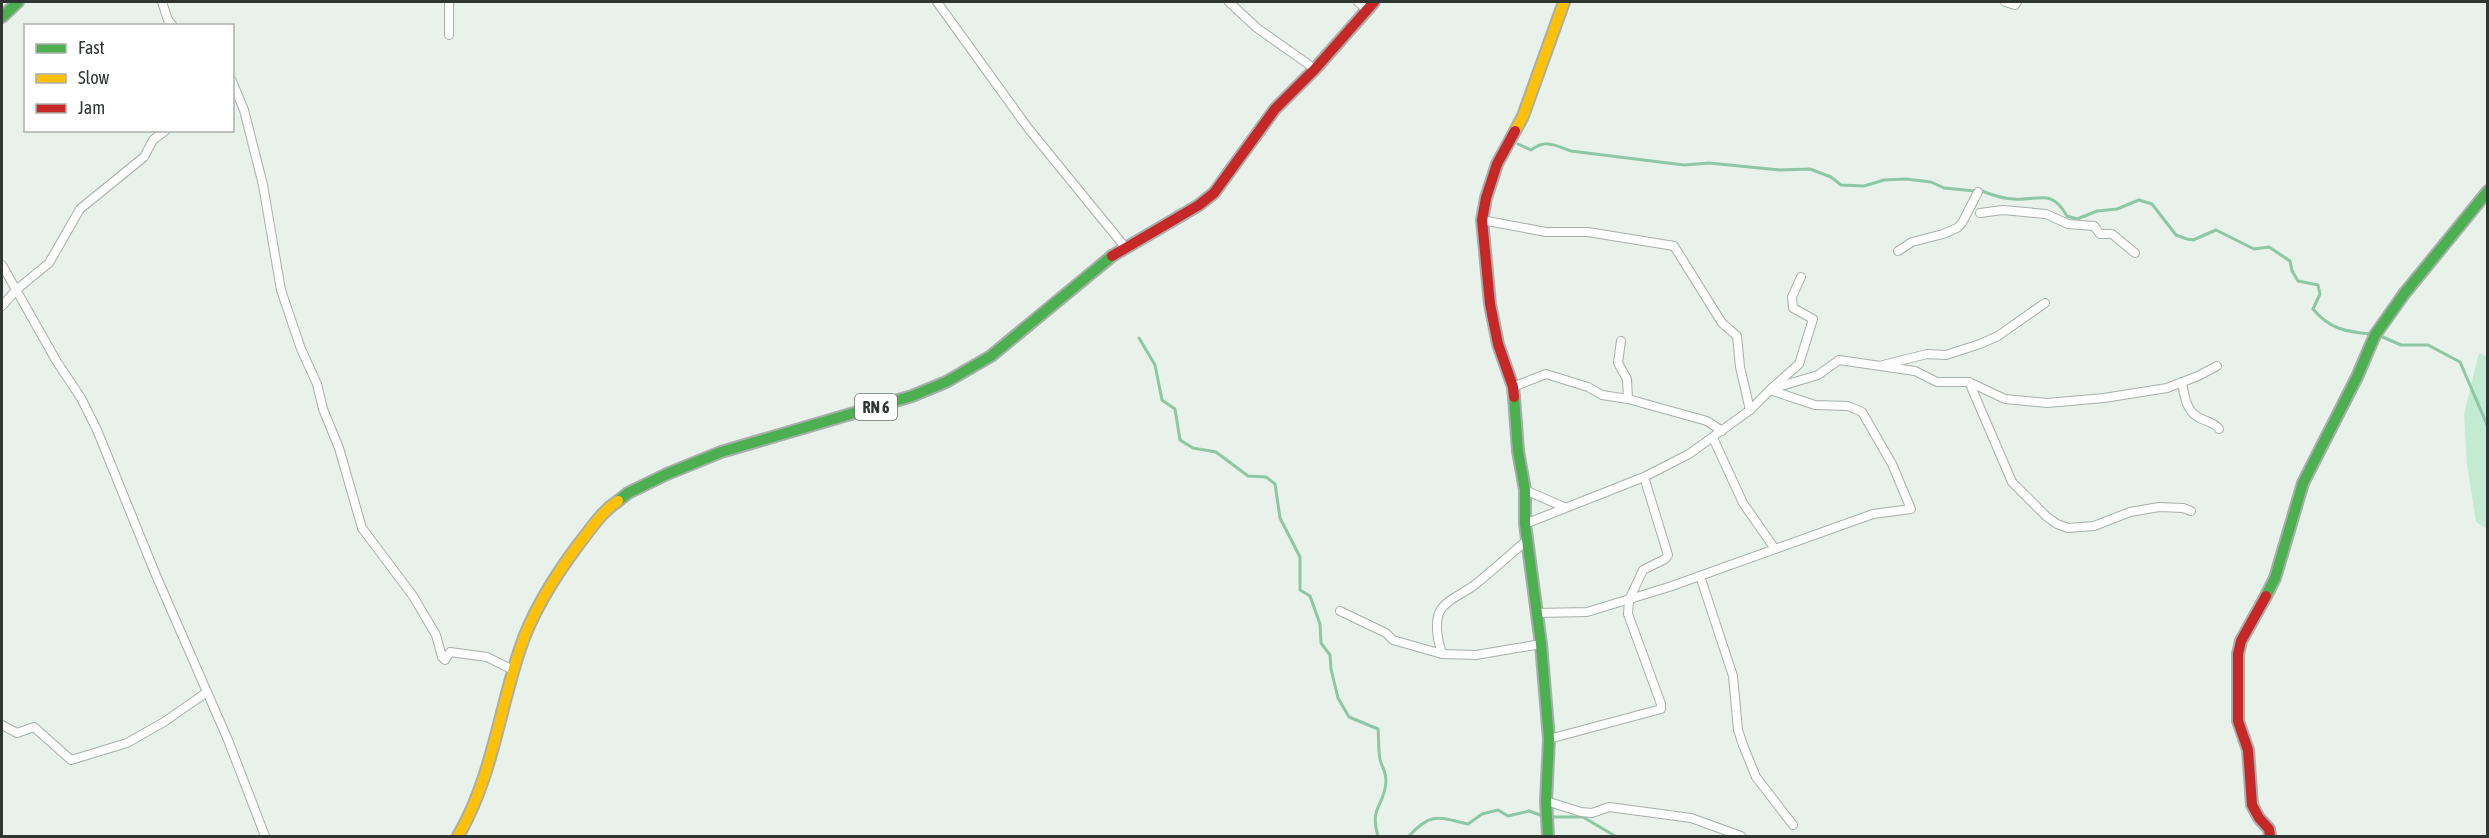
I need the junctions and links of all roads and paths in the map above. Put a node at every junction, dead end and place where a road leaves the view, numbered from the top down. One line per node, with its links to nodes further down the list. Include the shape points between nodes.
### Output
1 (18, 2): 11 (street)
2 (162, 2): 12 (street)
3 (449, 2): 13 (street)
4 (937, 2): 21 (street, via 1028,128)
5 (1229, 2): 14 (street, via 1257,28)
6 (1358, 2): 10 (street)
7 (1564, 2): 20 (street, via 1523,116 1497,164)
8 (2005, 2): 9 (street)
9 (2017, 2)
10 (1370, 5): 14 (street, RN 6)
11 (2, 17)
12 (171, 24)
13 (449, 35)
14 (1315, 69): 21 (street, RN 6, via 1275,109 1214,193)
15 (234, 86): 54 (street, via 263,184 281,290 339,448 362,528 413,596 436,635 445,660 450,652 487,657)
16 (163, 132): 26 (street, via 153,140 144,157 80,209 49,263)
17 (2487, 191): 64 (street, via 2375,334 2303,483 2275,578 2241,641 2238,721 2248,750 2252,804 2266,823)
18 (1978, 192): 22 (street, via 1957,228)
19 (1980, 213): 23 (street, via 2004,210 2046,214 2068,224 2094,226 2100,234 2112,234)
20 (1482, 220): 34 (street, via 1490,304); 37 (street, via 1546,232 1588,232 1674,246 1722,323 1737,336)
21 (1125, 247): 54 (street, RN 6, via 1016,337 946,382 912,396 722,452 644,484 615,501 584,536 549,587)
22 (1898, 250)
23 (2135, 253)
24 (2, 265): 26 (street)
25 (1801, 277): 35 (street, via 1792,297 1792,308 1813,319 1810,331 1798,364)
26 (16, 290): 28 (street); 55 (street, via 97,430)
27 (2045, 303): 30 (street, via 1980,344 1946,355 1927,354)
28 (2, 306)
29 (1621, 341): 36 (street, via 1618,363 1627,378)
30 (1876, 366): 32 (street, via 1915,371 1937,382); 35 (street, via 1839,360 1818,375)
31 (2217, 366): 33 (street)
32 (1969, 382): 33 (street, via 2005,399 2047,403 2104,398); 44 (street, via 2012,482 2057,524 2068,528 2094,526 2130,512 2159,507)
33 (2182, 382): 38 (street, via 2186,402 2196,417 2214,423)
34 (1513, 387): 36 (street, via 1546,374 1602,395); 42 (street)
35 (1770, 389): 37 (street); 47 (street, via 1815,405 1848,406 1862,412 1892,464 1911,508 1873,514)
36 (1628, 399): 39 (street, via 1707,421)
37 (1750, 410): 39 (street)
38 (2219, 429)
39 (1722, 431): 40 (street)
40 (1713, 438): 41 (street); 47 (street, via 1743,503)
41 (1644, 477): 43 (street); 49 (street, via 1668,555 1643,570)
42 (1525, 490): 43 (street); 45 (street)
43 (1564, 507): 45 (street)
44 (2191, 511)
45 (1525, 524): 46 (street)
46 (1527, 540): 51 (street); 53 (street, via 1442,607 1437,621)
47 (1775, 549): 48 (street)
48 (1700, 576): 49 (street); 59 (street, via 1734,676 1743,745 1756,777)
49 (1629, 600): 51 (street, via 1587,612); 57 (street, via 1631,626 1661,709)
50 (1340, 611): 53 (street, via 1394,640)
51 (1536, 613): 52 (street)
52 (1541, 644): 53 (street, via 1476,655); 57 (street)
53 (1443, 654)
54 (513, 670): 61 (street, RN 6, via 485,776)
55 (207, 692): 56 (street, via 127,742 71,760 34,727 17,732); 60 (street)
56 (2, 724)
57 (1548, 739): 58 (street)
58 (1546, 801): 62 (street); 63 (street, via 1581,812 1609,807 1691,818)
59 (1793, 825)
60 (265, 837)
61 (458, 837)
62 (1548, 837)
63 (1741, 837)
64 (2270, 837)

